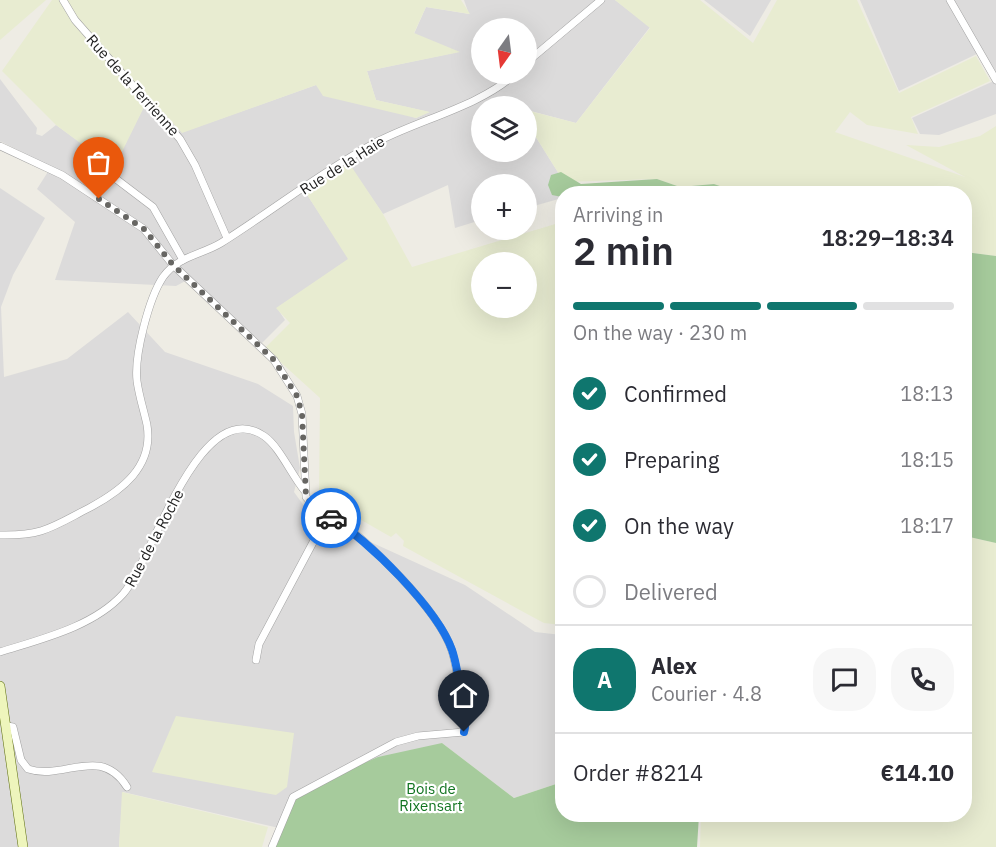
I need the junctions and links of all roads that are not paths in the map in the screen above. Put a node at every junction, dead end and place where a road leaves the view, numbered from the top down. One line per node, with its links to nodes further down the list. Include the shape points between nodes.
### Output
1 (63, 0): 9 (street, Rue de la Terrienne, via 75,20 180,139)
2 (600, 0): 4 (street)
3 (950, 0): 5 (street)
4 (537, 54)
5 (996, 80)
6 (503, 84): 9 (street, Rue de la Haie, via 372,144)
7 (0, 146): 11 (street, via 62,176 136,222 155,239)
8 (95, 163): 10 (street, via 153,207)
9 (227, 238): 10 (street, Rue de la Haie)
10 (183, 260): 11 (street, Rue de la Haie)
11 (173, 265): 12 (street, via 274,360 288,381 302,414); 14 (street, via 153,295 138,357 137,384 147,433 145,450 133,478 115,494 43,532)
12 (304, 490): 13 (street, Rue de la Roche, via 313,506); 15 (street, Rue de la Roche, via 272,443 262,435 241,430 219,435 196,462 162,517 135,576 112,605 75,626)
13 (327, 516): 16 (street, via 259,644); 21 (street, Rue de la Roche, via 357,537 408,586 439,624 453,657 465,729 461,734 418,736 396,742 292,797)
14 (0, 536)
15 (0, 652)
16 (256, 660)
17 (0, 686): 18 (street)
18 (6, 726): 19 (street, via 13,728 21,760 28,769 104,766 119,775); 20 (street)
19 (127, 787)
20 (23, 847)
21 (272, 847)

